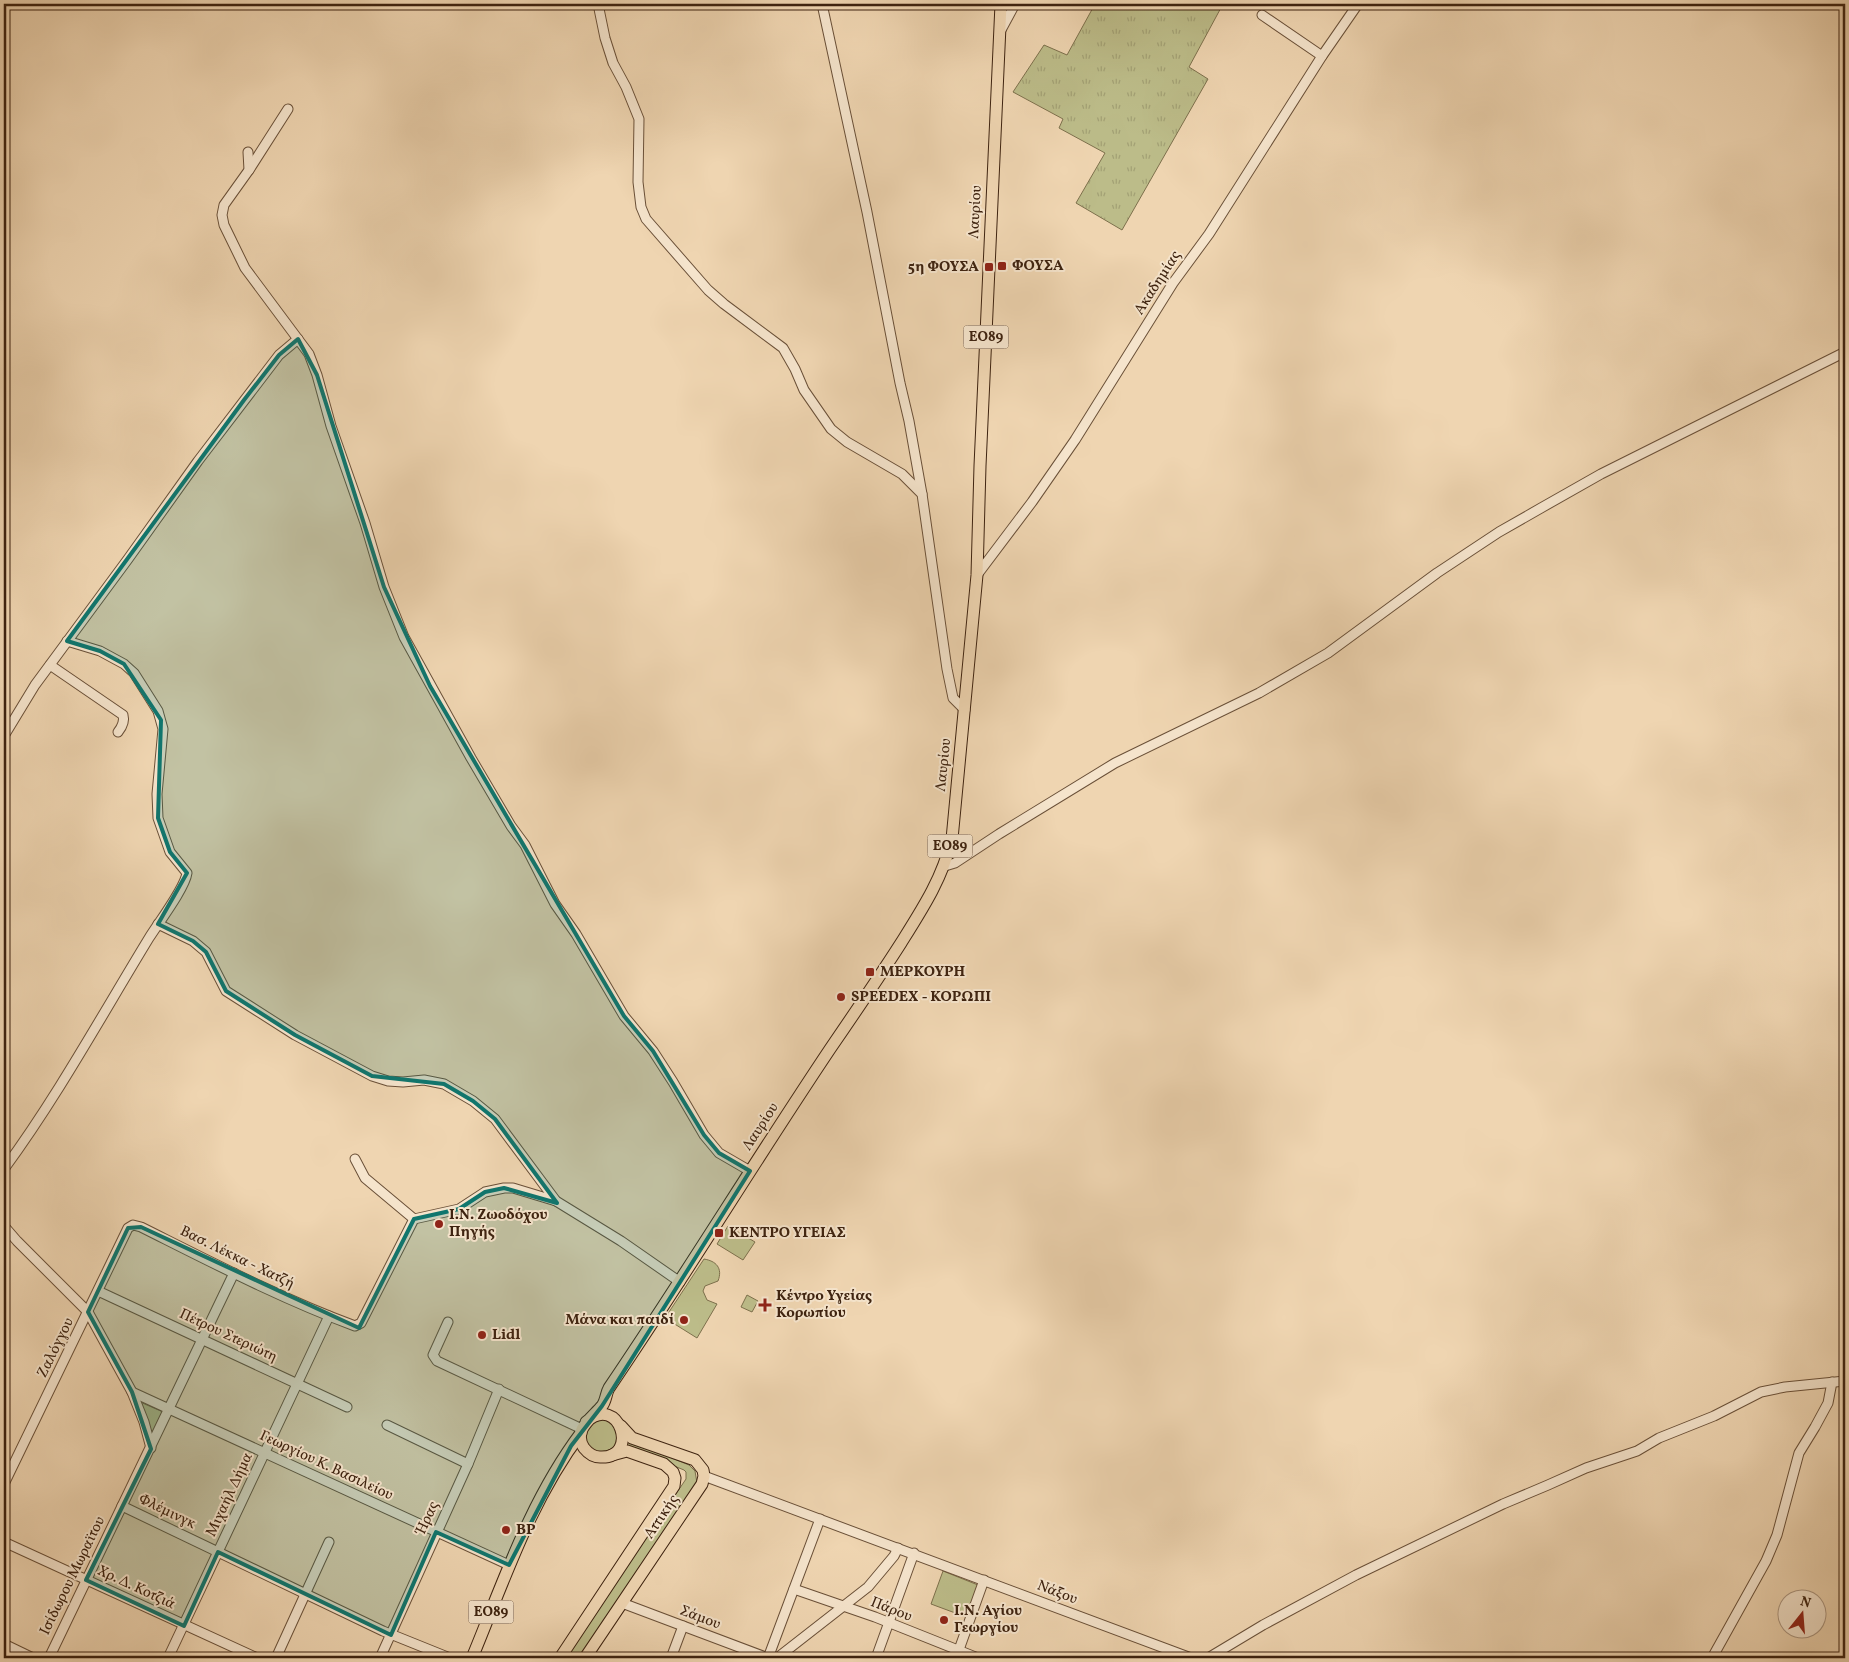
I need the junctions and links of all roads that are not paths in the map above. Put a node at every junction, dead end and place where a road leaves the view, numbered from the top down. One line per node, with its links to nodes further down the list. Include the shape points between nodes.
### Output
1 (598, 4): 14 (street, via 613,63 639,119 638,182 646,220 708,290 783,348 804,390 831,429 902,474)
2 (822, 4): 14 (street, via 910,421)
3 (1001, 4): 7 (main road, Λαυρίου / ΕΟ89)
4 (1015, 4): 7 (street)
5 (1358, 4): 8 (street, Ακαδημίας)
6 (1262, 15): 8 (street)
7 (1000, 34): 15 (main road, Λαυρίου / ΕΟ89)
8 (1322, 56): 15 (street, Ακαδημίας, via 1074,440)
9 (288, 109): 11 (street)
10 (248, 152): 11 (street)
11 (249, 170): 12 (street, via 224,205 224,225 245,268)
12 (298, 339): 16 (street, via 279,355); 25 (street, via 309,354 317,375 384,588 404,637 430,686 525,846 555,904 624,1016 658,1059 704,1136 720,1153)
13 (1845, 352): 21 (street, via 1602,474 1498,532 1356,634 1296,672 1234,706 1115,763 955,863)
14 (922, 494): 18 (street, via 948,669 954,698)
15 (977, 575): 18 (main road, Λαυρίου / ΕΟ89)
16 (67, 641): 17 (street); 22 (street, via 100,650 124,664 134,674 161,720 158,818 170,852 187,873 182,888)
17 (50, 665): 19 (street, via 123,715); 20 (street)
18 (965, 710): 21 (main road, Λαυρίου / ΕΟ89, via 952,838)
19 (118, 732)
20 (4, 736)
21 (944, 866): 25 (main road, Λαυρίου / ΕΟ89, via 932,894 880,976)
22 (158, 924): 24 (street); 26 (street, via 193,941 206,952 226,991 295,1035 372,1076 388,1081 424,1080 444,1084 473,1101 495,1119)
23 (354, 1159): 27 (street, via 365,1178)
24 (4, 1169)
25 (750, 1171): 31 (main road, Λαυρίου / ΕΟ89)
26 (556, 1201): 27 (street, via 504,1188 485,1192 459,1209); 31 (street)
27 (414, 1219): 34 (street, Βασ. Λέκκα - Χατζή, via 361,1324 355,1326)
28 (133, 1225): 30 (street, Βασ. Λέκκα - Χατζή); 32 (street, Ζαλόγγου, via 128,1228)
29 (4, 1226): 33 (street)
30 (234, 1273): 34 (street, Βασ. Λέκκα - Χατζή); 36 (street, Φλέμινγκ)
31 (680, 1282): 37 (main road, Λαυρίου / ΕΟ89)
32 (98, 1291): 33 (street, Ζαλόγγου); 36 (street, Πέτρου Στεριώτη)
33 (88, 1312): 42 (street); 55 (street, Ζαλόγγου)
34 (329, 1316): 40 (street, Μιχαήλ Δήμα)
35 (448, 1322): 41 (street, via 434,1358)
36 (202, 1339): 40 (street, Πέτρου Στεριώτη); 44 (street, Φλέμινγκ)
37 (614, 1381): 45 (main road, ΕΟ89, via 610,1402); 47 (main road, Λαυρίου / ΕΟ89, via 602,1406)
38 (1832, 1382): 39 (street); 93 (street, via 1761,1392 1637,1451 1586,1468 1512,1500 1356,1575); 94 (street, via 1828,1404 1799,1453 1777,1535 1766,1562)
39 (1845, 1382)
40 (297, 1384): 43 (street, Πέτρου Στεριώτη); 49 (street, Μιχαήλ Δήμα)
41 (499, 1389): 47 (street); 53 (street, Ήρας)
42 (132, 1392): 44 (street, Γεωργίου Κ. Βασιλείου); 48 (street)
43 (347, 1407)
44 (169, 1408): 48 (street, Φλέμινγκ); 49 (street, Γεωργίου Κ. Βασιλείου)
45 (617, 1422): 47 (main road, via 594,1416); 50 (main road, ΕΟ89, via 623,1440); 54 (main road, via 632,1438 695,1460 702,1467)
46 (387, 1425): 53 (street)
47 (583, 1428): 51 (main road, via 583,1447); 52 (main road, ΕΟ89)
48 (151, 1449): 56 (street, Φλέμινγκ)
49 (265, 1453): 58 (street, Γεωργίου Κ. Βασιλείου); 62 (street, Μιχαήλ Δήμα)
50 (612, 1455): 51 (main road); 85 (main road, Αττικής, via 627,1451 664,1464 673,1472 674,1486)
51 (594, 1456): 52 (main road, via 576,1452)
52 (563, 1460): 64 (main road, ΕΟ89, via 528,1523)
53 (468, 1464): 58 (street, Ήρας)
54 (704, 1476): 57 (street, Νάξου); 69 (main road, Αττικής, via 702,1484)
55 (4, 1484)
56 (122, 1506): 62 (street, Φλέμινγκ); 65 (street, Ισίδωρου Μωραϊτου)
57 (820, 1519): 61 (street, Νάξου); 67 (street)
58 (436, 1532): 64 (street, Γεωργίου Κ. Βασιλείου); 74 (street, Ήρας)
59 (4, 1542): 65 (street, Χρ. Δ. Κοτζιά)
60 (329, 1542): 68 (street)
61 (898, 1548): 63 (street, Νάξου); 70 (street, via 868,1587)
62 (218, 1552): 68 (street, Φλέμινγκ); 72 (street, Μιχαήλ Δήμα)
63 (914, 1553): 66 (street, Νάξου); 71 (street)
64 (509, 1566): 84 (main road, ΕΟ89)
65 (86, 1580): 72 (street, Χρ. Δ. Κοτζιά); 78 (street, Ισίδωρου Μωραϊτου)
66 (984, 1580): 76 (street); 92 (street, Νάξου)
67 (794, 1589): 70 (street, Πάρου); 88 (street)
68 (305, 1594): 74 (street, Φλέμινγκ); 81 (street)
69 (622, 1603): 73 (street, Σάμου); 86 (main road, Αττικής)
70 (844, 1606): 71 (street, Πάρου); 89 (street)
71 (889, 1623): 76 (street, Πάρου); 90 (street)
72 (184, 1626): 79 (street, Μιχαήλ Δήμα); 80 (street, Χρ. Δ. Κοτζιά)
73 (683, 1626): 87 (street); 88 (street, Σάμου)
74 (391, 1635): 82 (street, Ήρας); 83 (street, Φλέμινγκ)
75 (4, 1644): 77 (street)
76 (957, 1654): 91 (street, Πάρου)
77 (32, 1658)
78 (48, 1658)
79 (168, 1658)
80 (257, 1658)
81 (276, 1658)
82 (380, 1658)
83 (450, 1658)
84 (472, 1658)
85 (560, 1658)
86 (585, 1658)
87 (671, 1658)
88 (768, 1658)
89 (776, 1658)
90 (876, 1658)
91 (978, 1658)
92 (1191, 1658)
93 (1208, 1658)
94 (1712, 1658)

